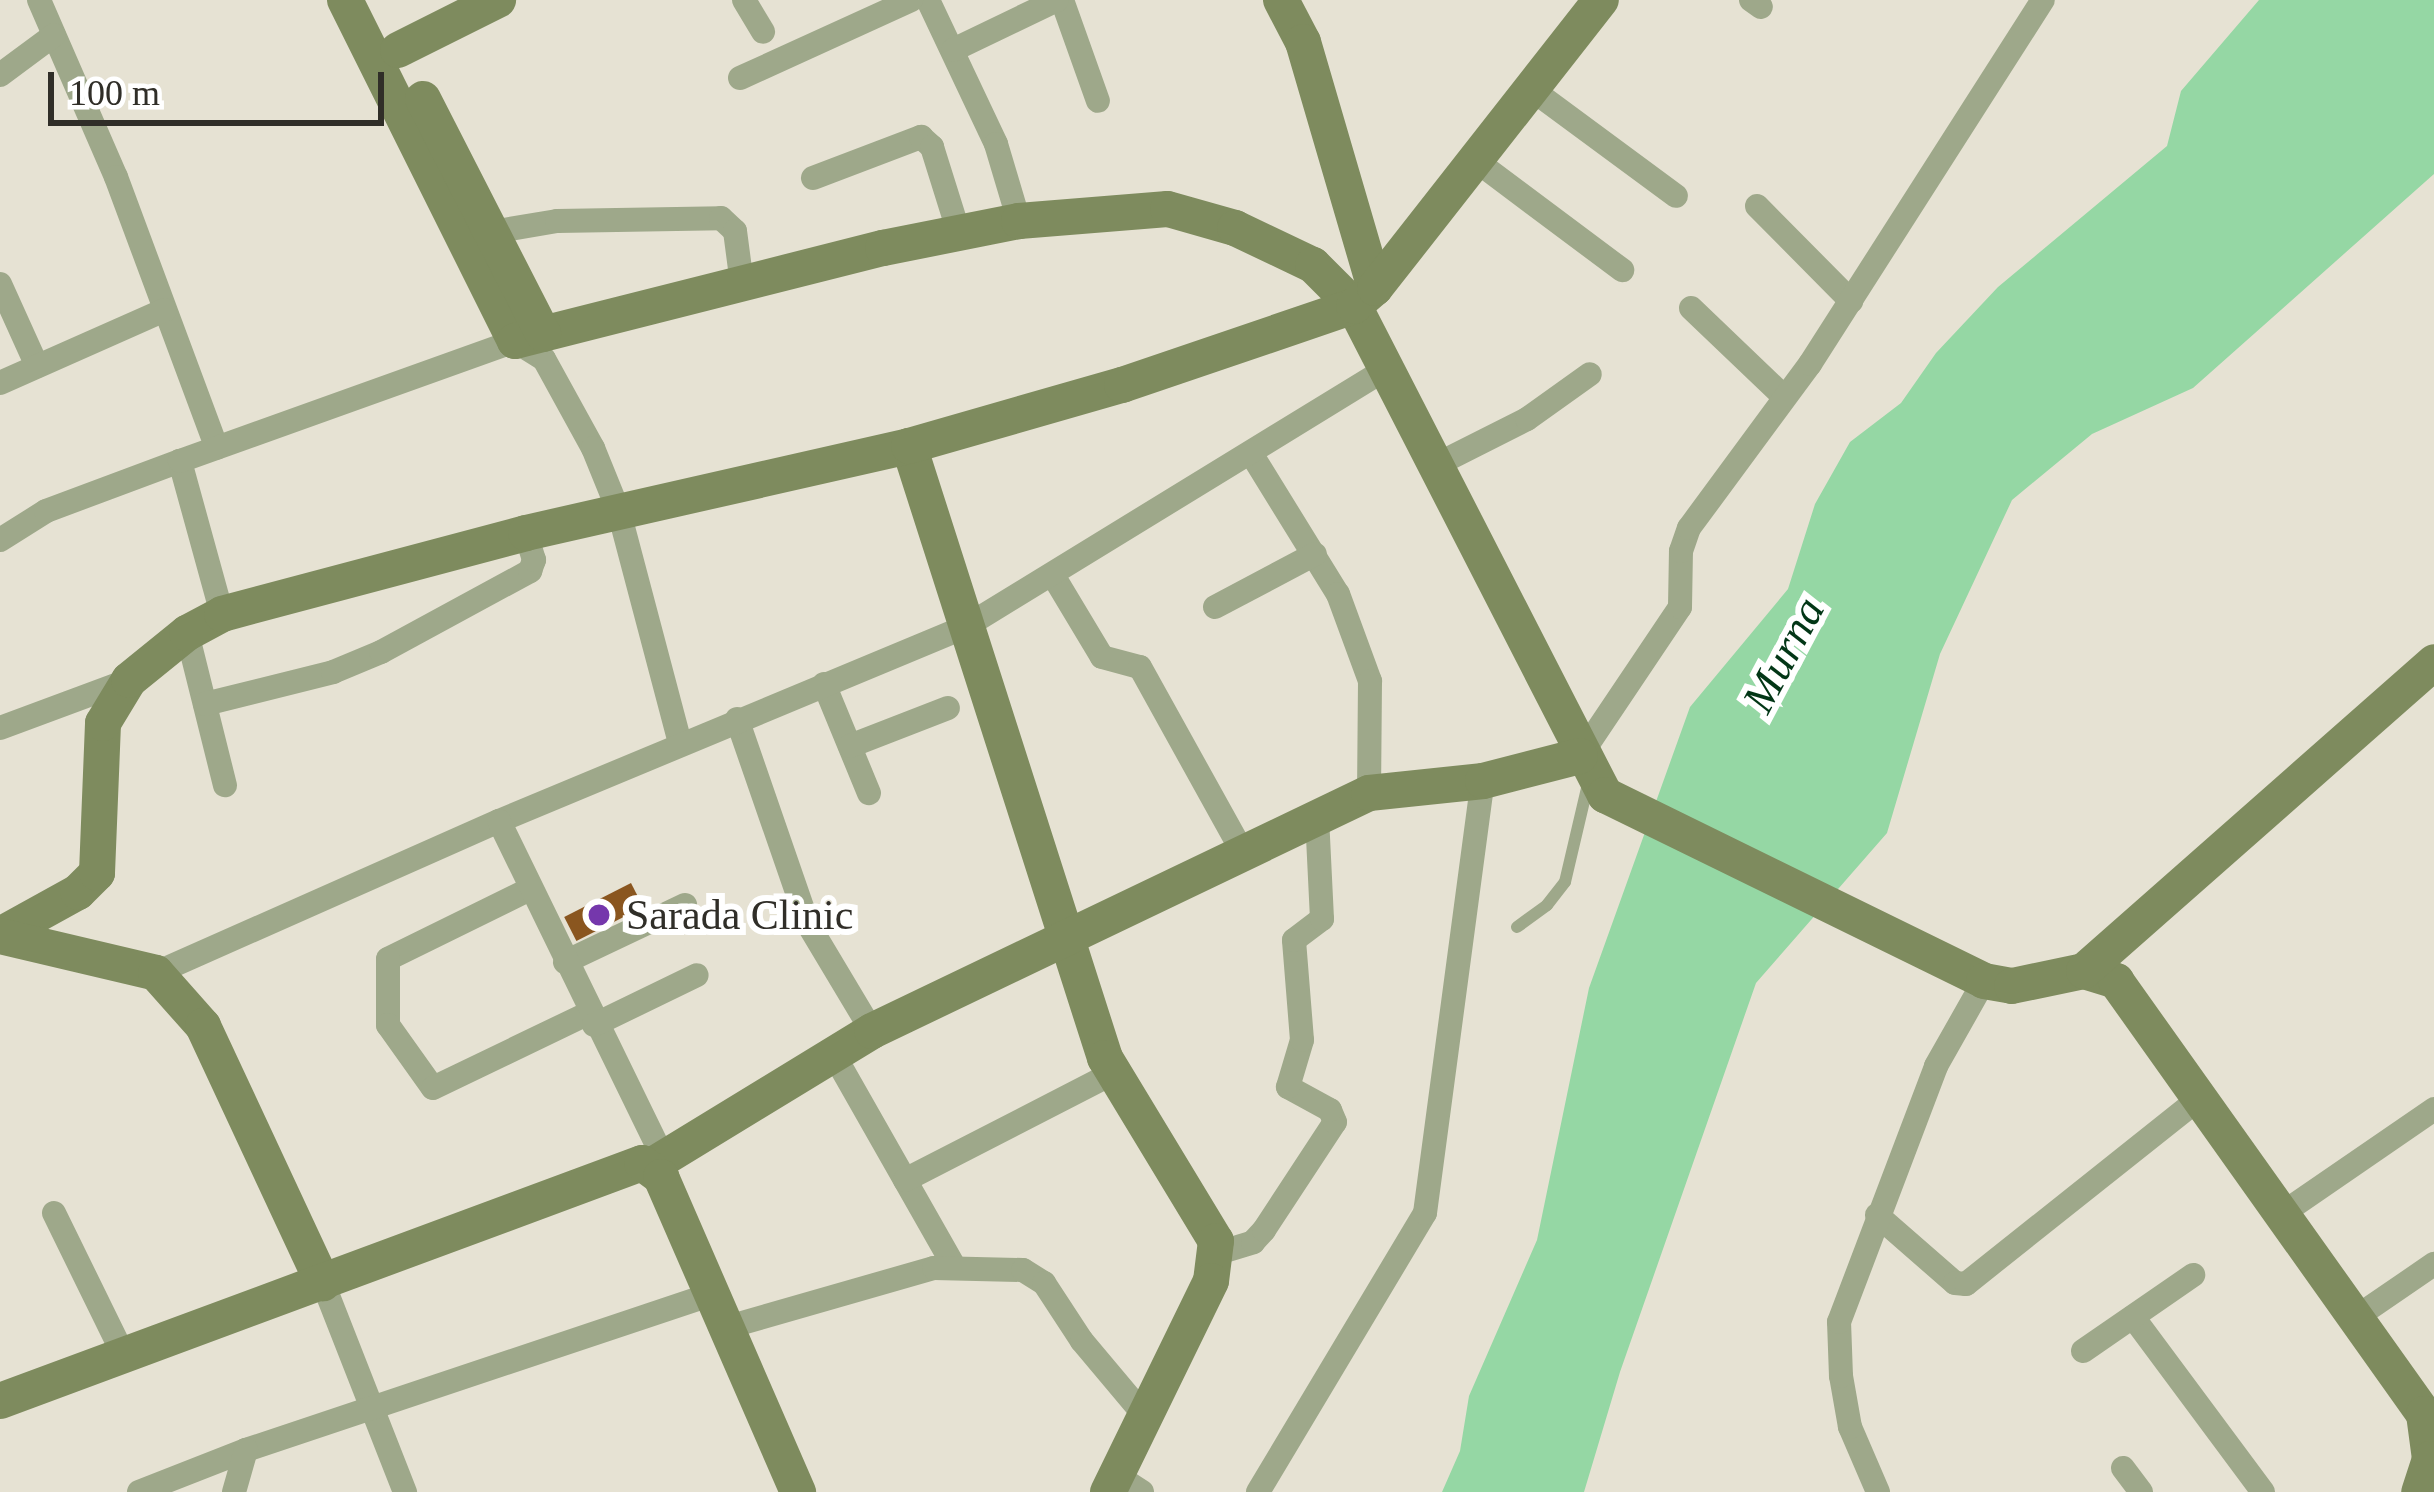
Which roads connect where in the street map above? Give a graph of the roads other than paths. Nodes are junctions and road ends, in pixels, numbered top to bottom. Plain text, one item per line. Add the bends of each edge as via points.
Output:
1 (39, 0) edge
2 (345, 0) edge
3 (373, 0) edge
4 (497, 0) edge
5 (744, 0) edge
6 (911, 0) edge
7 (928, 0) edge
8 (1059, 0) edge
9 (1281, 0) edge
10 (1601, 0) edge
11 (2043, 0) edge
12 (763, 32) dead end
13 (54, 34) junction
14 (398, 50) junction
15 (953, 50) junction
16 (0, 75) edge
17 (740, 78) dead end
18 (1531, 89) junction
19 (1098, 100) dead end
20 (1475, 160) junction
21 (813, 178) dead end
22 (1676, 196) dead end
23 (1757, 206) dead end
24 (1019, 220) junction
25 (492, 232) junction
26 (959, 233) junction
27 (1622, 270) dead end
28 (0, 284) edge
29 (742, 284) junction
30 (1364, 297) junction
31 (1851, 301) junction
32 (1691, 308) dead end
33 (165, 310) junction
34 (534, 345) junction
35 (37, 366) junction
36 (1386, 369) junction
37 (1590, 374) dead end
38 (0, 383) edge
39 (1784, 398) junction
40 (909, 446) junction
41 (217, 448) junction
42 (1252, 455) junction
43 (180, 461) junction
44 (1434, 466) junction
45 (619, 512) junction
46 (526, 533) junction
47 (0, 540) edge
48 (1315, 554) junction
49 (1054, 577) junction
50 (1215, 607) dead end
51 (222, 614) junction
52 (965, 627) junction
53 (187, 633) junction
54 (2434, 662) edge
55 (128, 680) junction
56 (824, 684) junction
57 (205, 704) junction
58 (948, 708) dead end
59 (736, 719) junction
60 (0, 728) edge
61 (680, 743) junction
62 (850, 746) junction
63 (1592, 775) junction
64 (1483, 781) junction
65 (225, 785) dead end
66 (869, 793) dead end
67 (1369, 793) junction
68 (1317, 817) junction
69 (499, 821) junction
70 (1242, 851) junction
71 (530, 889) junction
72 (685, 904) dead end
73 (1517, 927) dead end
74 (1069, 934) junction
75 (0, 935) edge
76 (565, 962) junction
77 (2084, 970) junction
78 (156, 974) junction
79 (697, 975) dead end
80 (1984, 981) junction
81 (592, 1019) junction
82 (872, 1031) junction
83 (834, 1055) junction
84 (1113, 1072) junction
85 (2201, 1096) junction
86 (2434, 1109) edge
87 (658, 1163) junction
88 (904, 1180) junction
89 (54, 1214) dead end
90 (1876, 1215) junction
91 (2280, 1216) junction
92 (1218, 1253) junction
93 (2434, 1264) edge
94 (954, 1266) junction
95 (2193, 1275) dead end
96 (323, 1283) junction
97 (721, 1310) junction
98 (2133, 1317) junction
99 (2355, 1318) junction
100 (2083, 1351) dead end
101 (124, 1355) junction
102 (0, 1401) edge
103 (370, 1407) junction
104 (1145, 1416) junction
105 (246, 1450) junction
106 (2122, 1468) dead end
107 (1122, 1486) edge
108 (146, 1490) edge
109 (234, 1492) edge
110 (405, 1492) edge
111 (798, 1492) edge
112 (1258, 1492) edge
113 (1878, 1492) edge
114 (2141, 1492) edge
115 (2263, 1492) edge
116 (2420, 1492) edge

1 - 13 street
2 - 34 street
3 - 14 street
4 - 14 street
5 - 12 street
6 - 17 street
7 - 15 street
8 - 15 street
8 - 19 street
9 - 30 street via 1303,43
10 - 18 street
11 - 31 street
13 - 16 street
13 - 33 street
14 - 25 street
15 - 24 street via 996,143
18 - 20 street
18 - 22 street
20 - 27 street
20 - 30 street
21 - 26 street via 921,137 932,147
23 - 31 street
24 - 26 street
24 - 30 street via 1168,209 1198,214
25 - 29 street via 557,220 721,218 735,231
25 - 34 street
26 - 29 street
28 - 35 street
29 - 34 street
30 - 36 street
30 - 40 street via 1122,385
31 - 39 street
32 - 39 street
33 - 35 street
33 - 41 street
34 - 41 street
34 - 45 street
35 - 38 street
36 - 42 street
36 - 44 street
37 - 44 street via 1527,419
39 - 63 street via 1689,528 1680,607
40 - 45 street
40 - 52 street
41 - 43 street
42 - 48 street
42 - 49 street
43 - 47 street via 46,511
43 - 51 street
44 - 63 street
45 - 46 street
45 - 61 street
46 - 51 street
46 - 57 street via 530,571 381,652
48 - 50 street
48 - 67 street via 1370,681
49 - 52 street
49 - 70 street via 1102,657 1140,667
51 - 53 street
52 - 56 street
52 - 74 street
53 - 55 street
53 - 57 street
54 - 77 street
55 - 60 street
55 - 75 street via 103,723 97,872 78,892
56 - 59 street
56 - 62 street
57 - 65 street
58 - 62 street
59 - 61 street
59 - 82 street via 808,924
61 - 69 street
62 - 66 street
63 - 64 street
63 - 73 lane via 1565,882
63 - 80 street
64 - 67 street
64 - 112 street via 1425,1213
67 - 68 street
68 - 70 street
68 - 92 street via 1322,919 1294,940 1302,1040 1288,1087 1335,1122 1264,1230
69 - 71 street
69 - 78 street
70 - 74 street
71 - 76 street
71 - 81 street via 388,959 388,1025 428,1085 440,1087
72 - 76 street
74 - 82 street
74 - 84 street
75 - 78 street
76 - 81 street
77 - 80 street via 2012,986
77 - 85 street via 2128,993
78 - 96 street via 202,1026
79 - 81 street
80 - 90 street via 1936,1066
81 - 87 street
82 - 83 street
83 - 87 street
83 - 88 street
84 - 88 street
84 - 92 street
85 - 90 street via 1966,1284 1954,1283
85 - 91 street
86 - 91 street
87 - 96 street via 631,1166
87 - 97 street
88 - 94 street
89 - 101 street
90 - 113 street via 1838,1346 1850,1426
91 - 99 street
92 - 104 street
93 - 99 street
94 - 97 street
94 - 104 street via 1036,1276
95 - 98 street
96 - 101 street
96 - 103 street
97 - 103 street
97 - 111 street
98 - 100 street
98 - 115 street
99 - 116 street via 2424,1414 2431,1459
101 - 102 street
103 - 105 street
103 - 110 street
104 - 107 street
105 - 108 street
105 - 109 street
106 - 114 street

